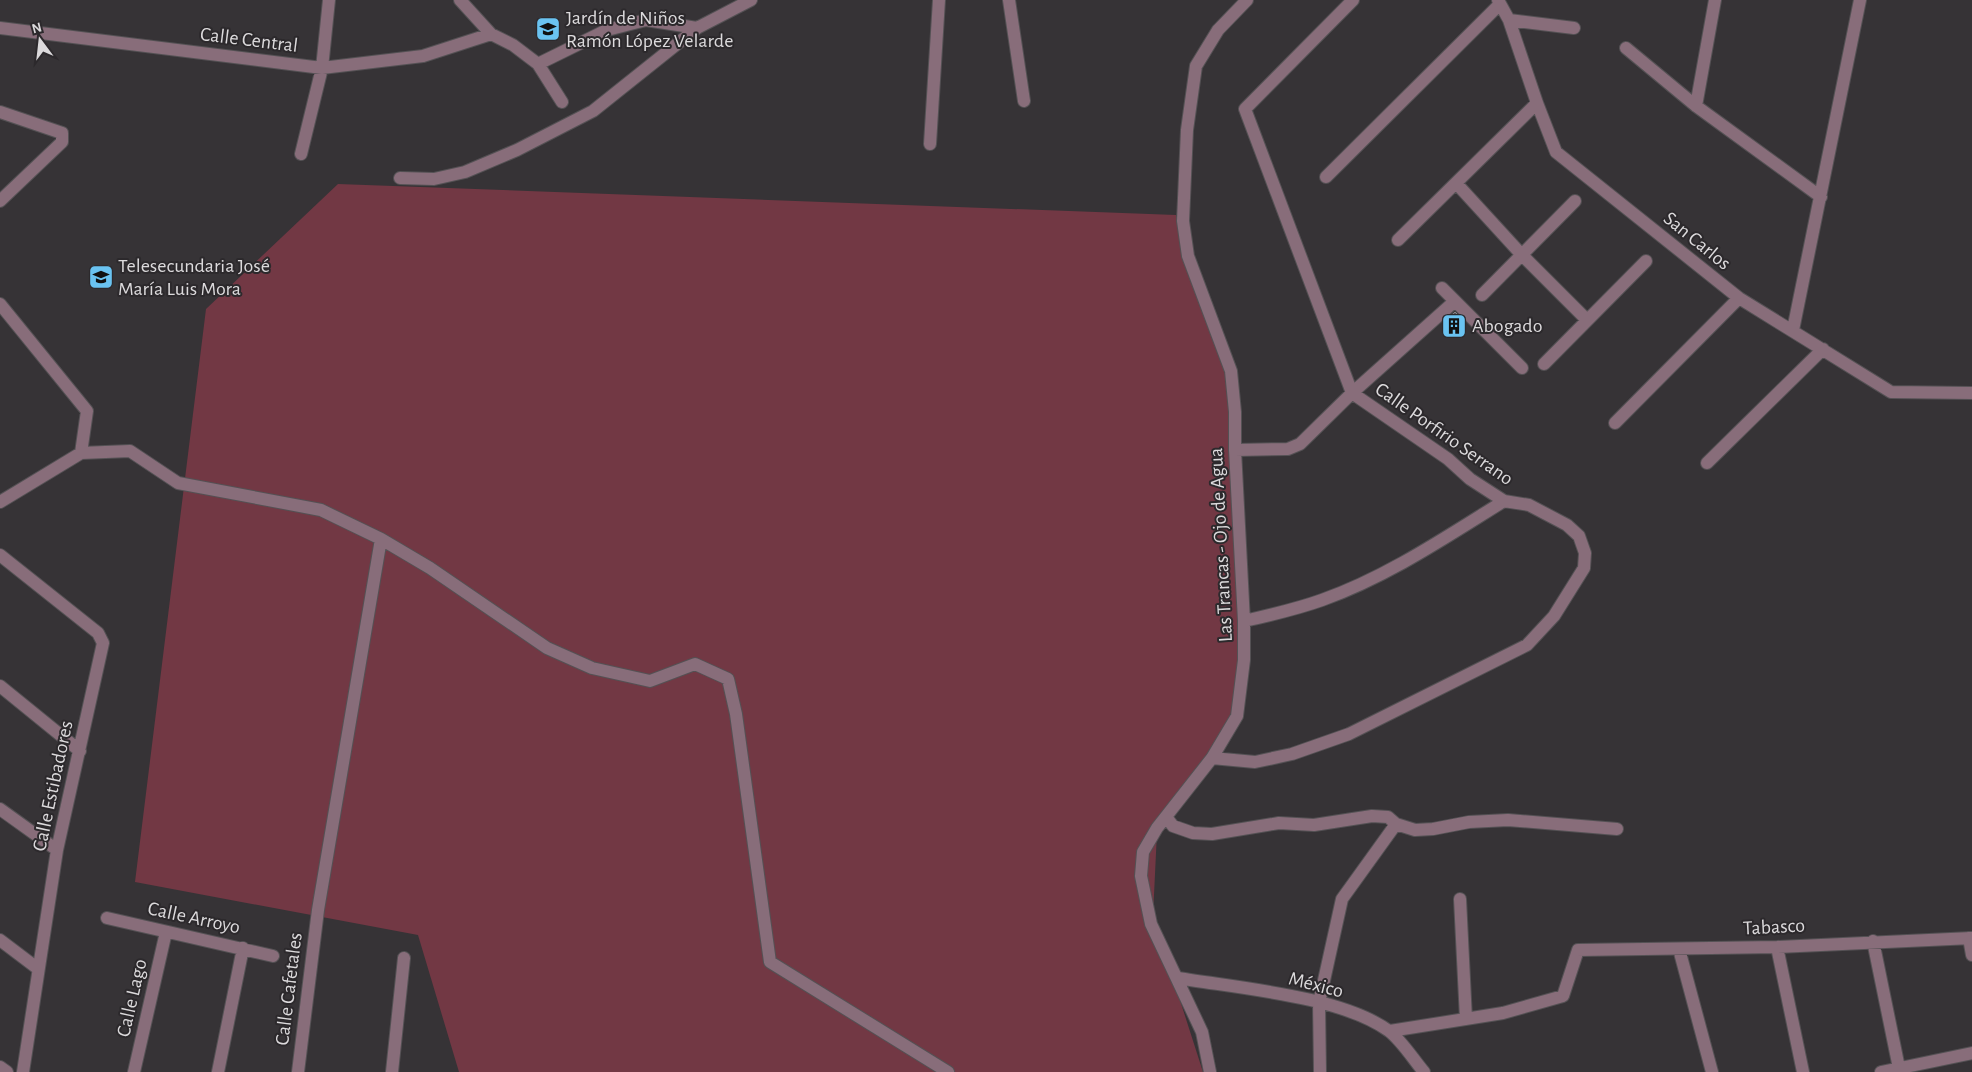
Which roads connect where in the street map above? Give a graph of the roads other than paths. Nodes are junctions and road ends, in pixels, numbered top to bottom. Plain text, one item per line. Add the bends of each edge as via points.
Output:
1 (329, 0) edge
2 (460, 0) edge
3 (751, 0) edge
4 (939, 0) edge
5 (1009, 0) edge
6 (1247, 0) edge
7 (1353, 0) edge
8 (1716, 0) edge
9 (1860, 0) edge
10 (1499, 2) edge
11 (1509, 20) junction
12 (0, 28) edge
13 (697, 28) junction
14 (1574, 28) dead end
15 (491, 34) junction
16 (1626, 48) dead end
17 (538, 64) junction
18 (322, 68) junction
19 (1024, 101) dead end
20 (562, 102) dead end
21 (1536, 103) junction
22 (1696, 106) junction
23 (0, 112) edge
24 (930, 144) dead end
25 (301, 154) dead end
26 (1326, 177) dead end
27 (400, 178) dead end
28 (1456, 183) junction
29 (1821, 196) junction
30 (0, 201) edge
31 (1575, 201) dead end
32 (1398, 240) dead end
33 (1521, 254) junction
34 (1646, 261) dead end
35 (1442, 288) dead end
36 (1482, 295) dead end
37 (1739, 298) junction
38 (1455, 301) junction
39 (0, 304) edge
40 (1587, 320) junction
41 (1793, 330) junction
42 (1823, 349) junction
43 (1544, 364) dead end
44 (1522, 368) dead end
45 (1352, 393) junction
46 (1972, 393) edge
47 (1616, 423) dead end
48 (1235, 450) junction
49 (81, 453) junction
50 (1707, 462) dead end
51 (1504, 501) junction
52 (0, 502) edge
53 (381, 539) junction
54 (0, 555) edge
55 (1244, 621) junction
56 (0, 686) edge
57 (80, 751) junction
58 (1212, 758) junction
59 (0, 809) edge
60 (1166, 817) junction
61 (1396, 824) junction
62 (1617, 829) dead end
63 (57, 850) junction
64 (1460, 899) dead end
65 (107, 918) dead end
66 (166, 932) junction
67 (1971, 938) edge
68 (0, 940) edge
69 (1873, 940) junction
70 (1777, 946) junction
71 (243, 948) junction
72 (1679, 949) junction
73 (1972, 955) edge
74 (273, 956) dead end
75 (404, 958) dead end
76 (37, 968) junction
77 (1178, 978) junction
78 (1319, 1003) junction
79 (1466, 1019) junction
80 (1390, 1032) junction
81 (1972, 1053) edge
82 (0, 1067) edge
83 (1899, 1068) junction
84 (7, 1072) edge
85 (23, 1072) edge
86 (134, 1072) edge
87 (218, 1072) edge
88 (298, 1072) edge
89 (392, 1072) edge
90 (948, 1072) edge
91 (1210, 1072) edge
92 (1320, 1072) edge
93 (1424, 1072) edge
94 (1712, 1072) edge
95 (1803, 1072) edge
96 (1881, 1072) edge

1 - 18 street
2 - 15 street
3 - 13 street
4 - 24 street
5 - 19 street
6 - 48 street, Las Trancas - Ojo de Agua via 1218,30 1196,66 1187,130 1183,221 1188,256 1231,371
7 - 45 street via 1245,109
8 - 22 street
9 - 29 street
10 - 11 street, San Carlos
10 - 26 street
11 - 14 street
11 - 21 street, San Carlos
12 - 18 street, Calle Central
13 - 17 street via 646,20 607,30
13 - 27 street via 593,111 517,150 464,172 434,179
15 - 17 street via 513,45
15 - 18 street, Calle Central via 423,56
16 - 22 street
17 - 20 street
18 - 25 street
21 - 28 street
21 - 37 street, San Carlos via 1556,152
22 - 29 street
23 - 30 street via 62,133 63,137 62,142
28 - 32 street
28 - 33 street
29 - 41 street
31 - 33 street
33 - 36 street
33 - 40 street
34 - 40 street
35 - 38 street
37 - 41 street, San Carlos
37 - 47 street
38 - 44 street
38 - 45 street
39 - 49 street via 87,411
40 - 43 street
41 - 42 street, San Carlos
42 - 46 street, San Carlos via 1891,392
42 - 50 street
45 - 48 street via 1300,444 1288,449
45 - 51 street, Calle Porfirio Serrano
48 - 55 street, Las Trancas - Ojo de Agua
49 - 52 street
49 - 53 street via 130,450 178,483 321,510
51 - 55 street via 1426,550 1370,579 1324,599
51 - 58 street, Calle Porfirio Serrano via 1529,505 1567,525 1579,536 1585,553 1584,568 1554,616 1527,645 1349,734 1292,754 1255,762
53 - 88 street, Calle Cafetales via 318,910
53 - 90 street via 430,568 547,648 592,668 650,681 695,664 728,679 736,714 770,962
54 - 57 street, Calle Estibadores via 98,633 103,643
55 - 58 street, Las Trancas - Ojo de Agua via 1244,660 1237,716
56 - 57 street
57 - 63 street, Calle Estibadores
58 - 60 street, Las Trancas - Ojo de Agua
59 - 63 street
60 - 61 street via 1173,826 1203,834 1279,823 1314,825 1372,816 1388,817
60 - 77 street, Las Trancas - Ojo de Agua via 1142,852 1141,876 1151,924
61 - 62 street via 1415,830 1508,820
61 - 78 street via 1342,898
63 - 76 street, Calle Estibadores
64 - 79 street
65 - 66 street, Calle Arroyo
66 - 71 street, Calle Arroyo
66 - 86 street, Calle Lago
67 - 69 street, Tabasco
67 - 73 street
68 - 76 street
69 - 70 street, Tabasco
69 - 83 street
70 - 72 street, Tabasco
70 - 95 street
71 - 74 street, Calle Arroyo
71 - 87 street
72 - 79 street, Tabasco via 1578,950 1563,996 1503,1013
72 - 94 street
75 - 89 street
76 - 85 street, Calle Estibadores
77 - 78 street, México
77 - 91 street, Las Trancas - Ojo de Agua via 1202,1032
78 - 80 street, México via 1359,1015
78 - 92 street
79 - 80 street
80 - 93 street, México
81 - 83 street
82 - 84 street
83 - 96 street

